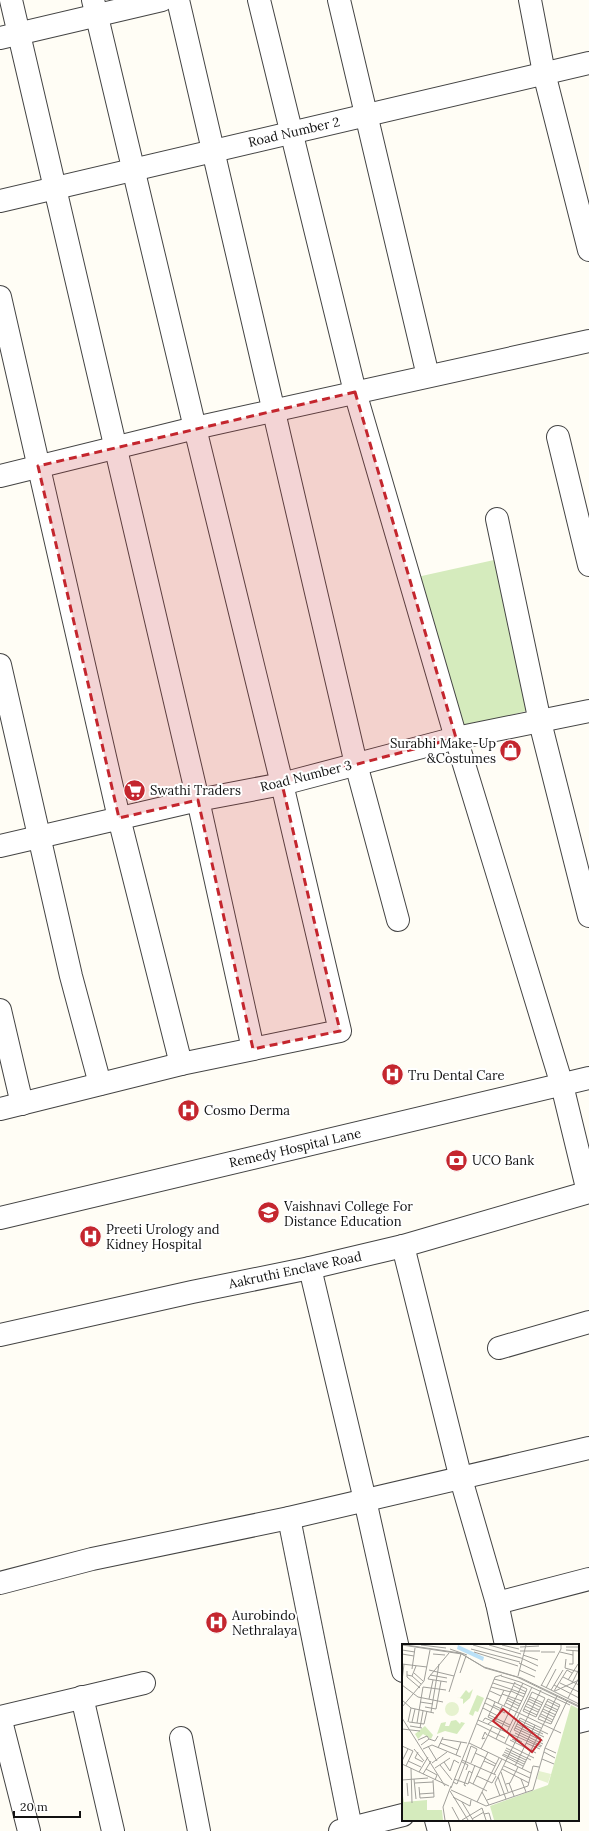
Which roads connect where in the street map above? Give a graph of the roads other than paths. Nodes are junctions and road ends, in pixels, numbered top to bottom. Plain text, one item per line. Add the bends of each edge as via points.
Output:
1 (11, 0) edge
2 (162, 0) edge
3 (178, 0) edge
4 (259, 0) edge
5 (339, 0) edge
6 (530, 0) edge
7 (94, 8) edge
8 (9, 36) edge
9 (589, 63) edge
10 (544, 73) junction
11 (365, 115) junction
12 (291, 132) junction
13 (213, 151) junction
14 (133, 170) junction
15 (55, 188) junction
16 (0, 201) edge
17 (589, 250) edge
18 (0, 297) edge
19 (589, 341) edge
20 (428, 376) junction
21 (355, 392) junction
22 (274, 412) junction
23 (195, 428) junction
24 (558, 437) dead end
25 (115, 448) junction
26 (38, 466) junction
27 (0, 476) edge
28 (497, 519) dead end
29 (589, 565) edge
30 (0, 665) edge
31 (589, 711) edge
32 (540, 722) junction
33 (456, 738) junction
34 (356, 764) junction
35 (282, 784) junction
36 (198, 800) junction
37 (119, 818) junction
38 (40, 837) junction
39 (0, 846) edge
40 (589, 916) edge
41 (398, 920) dead end
42 (0, 1010) edge
43 (253, 1049) junction
44 (181, 1064) junction
45 (589, 1078) edge
46 (100, 1084) junction
47 (562, 1085) junction
48 (22, 1104) junction
49 (0, 1109) edge
50 (588, 1192) edge
51 (0, 1218) edge
52 (403, 1246) junction
53 (310, 1268) junction
54 (589, 1322) edge
55 (0, 1335) edge
56 (499, 1348) dead end
57 (589, 1448) edge
58 (461, 1479) junction
59 (366, 1500) junction
60 (289, 1518) junction
61 (589, 1579) edge
62 (0, 1582) edge
63 (497, 1603) junction
64 (506, 1644) edge
65 (402, 1666) edge
66 (144, 1683) dead end
67 (82, 1697) junction
68 (0, 1717) edge
69 (589, 1719) edge
70 (579, 1722) edge
71 (181, 1738) dead end
72 (402, 1815) edge
73 (436, 1821) edge
74 (547, 1821) edge
75 (346, 1830) edge
76 (29, 1831) edge
77 (114, 1831) edge
78 (199, 1831) edge
79 (439, 1831) edge
80 (550, 1831) edge

1 - 8 street
2 - 7 street
3 - 13 street
4 - 12 street
5 - 11 street
6 - 10 street
7 - 8 street
7 - 14 street
8 - 15 street
9 - 10 street, Road Number 2
10 - 11 street, Road Number 2
10 - 17 street
11 - 12 street, Road Number 2
11 - 20 street
12 - 13 street, Road Number 2
12 - 21 street
13 - 14 street, Road Number 2
13 - 22 street
14 - 15 street, Road Number 2
14 - 23 street
15 - 16 street, Road Number 2
15 - 25 street
18 - 26 street
19 - 20 street
20 - 21 street
21 - 22 street
21 - 33 street
22 - 23 street
22 - 34 street
23 - 25 street
23 - 35 street
24 - 29 street
25 - 26 street
25 - 36 street
26 - 27 street
26 - 37 street
28 - 32 street
30 - 38 street
31 - 32 street, Road Number 3
32 - 33 street, Road Number 3
32 - 40 street
33 - 34 street, Road Number 3
33 - 47 street
34 - 35 street, Road Number 3
34 - 41 street
35 - 36 street, Road Number 3
35 - 43 street via 340,1031
36 - 37 street, Road Number 3
36 - 43 street
37 - 38 street, Road Number 3
37 - 44 street
38 - 39 street, Road Number 3
38 - 46 street via 71,976
42 - 48 street
43 - 44 street
44 - 46 street
45 - 47 street, Remedy Hospital Lane
46 - 48 street
47 - 50 street
47 - 51 street, Remedy Hospital Lane
48 - 49 street
50 - 52 street, Aakruthi Enclave Road
52 - 53 street, Aakruthi Enclave Road
52 - 58 street
53 - 55 street, Aakruthi Enclave Road
53 - 59 street
54 - 56 street
57 - 58 street
58 - 59 street
58 - 63 street
59 - 60 street
59 - 65 street
60 - 62 street via 92,1559
60 - 75 street
61 - 63 street
63 - 64 street
66 - 67 street
67 - 68 street
67 - 77 street
68 - 76 street
69 - 70 street
71 - 78 street
72 - 75 street
73 - 79 street
74 - 80 street

